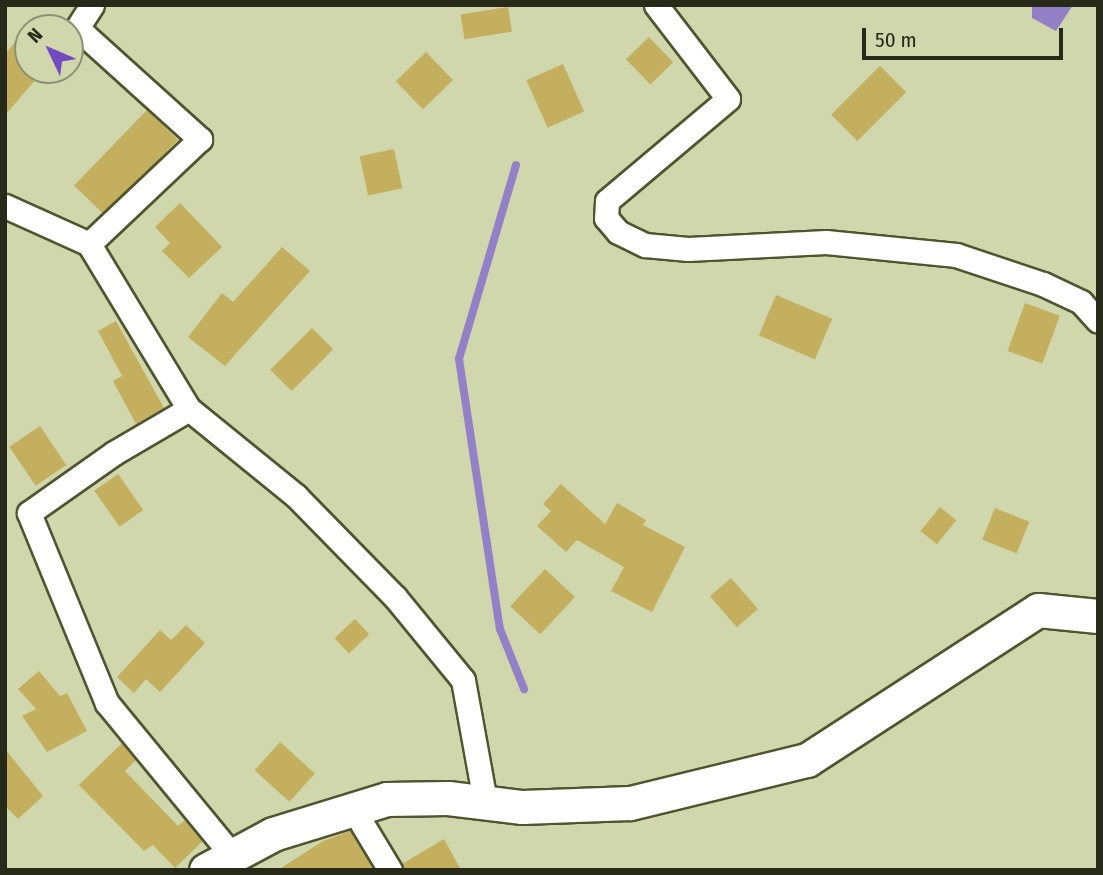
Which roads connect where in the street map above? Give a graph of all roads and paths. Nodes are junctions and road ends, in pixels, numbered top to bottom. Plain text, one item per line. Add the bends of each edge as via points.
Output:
1 (92, 5) edge
2 (656, 5) edge
3 (5, 205) edge
4 (89, 244) junction
5 (1098, 321) edge
6 (189, 409) junction
7 (1098, 615) edge
8 (486, 806) junction
9 (352, 807) junction
10 (219, 862) edge
11 (390, 870) edge

1 - 4 street via 77,28 200,139
2 - 5 street via 728,99 607,201 606,218 618,232 645,245 688,249 826,242 956,256 1043,284 1082,302
3 - 4 street
4 - 6 street
6 - 8 street via 296,496 395,597 463,680
6 - 10 street via 29,513 107,703
7 - 8 main road via 1038,610 807,760 630,803
8 - 9 main road via 416,797
9 - 10 main road via 273,834
9 - 11 street

